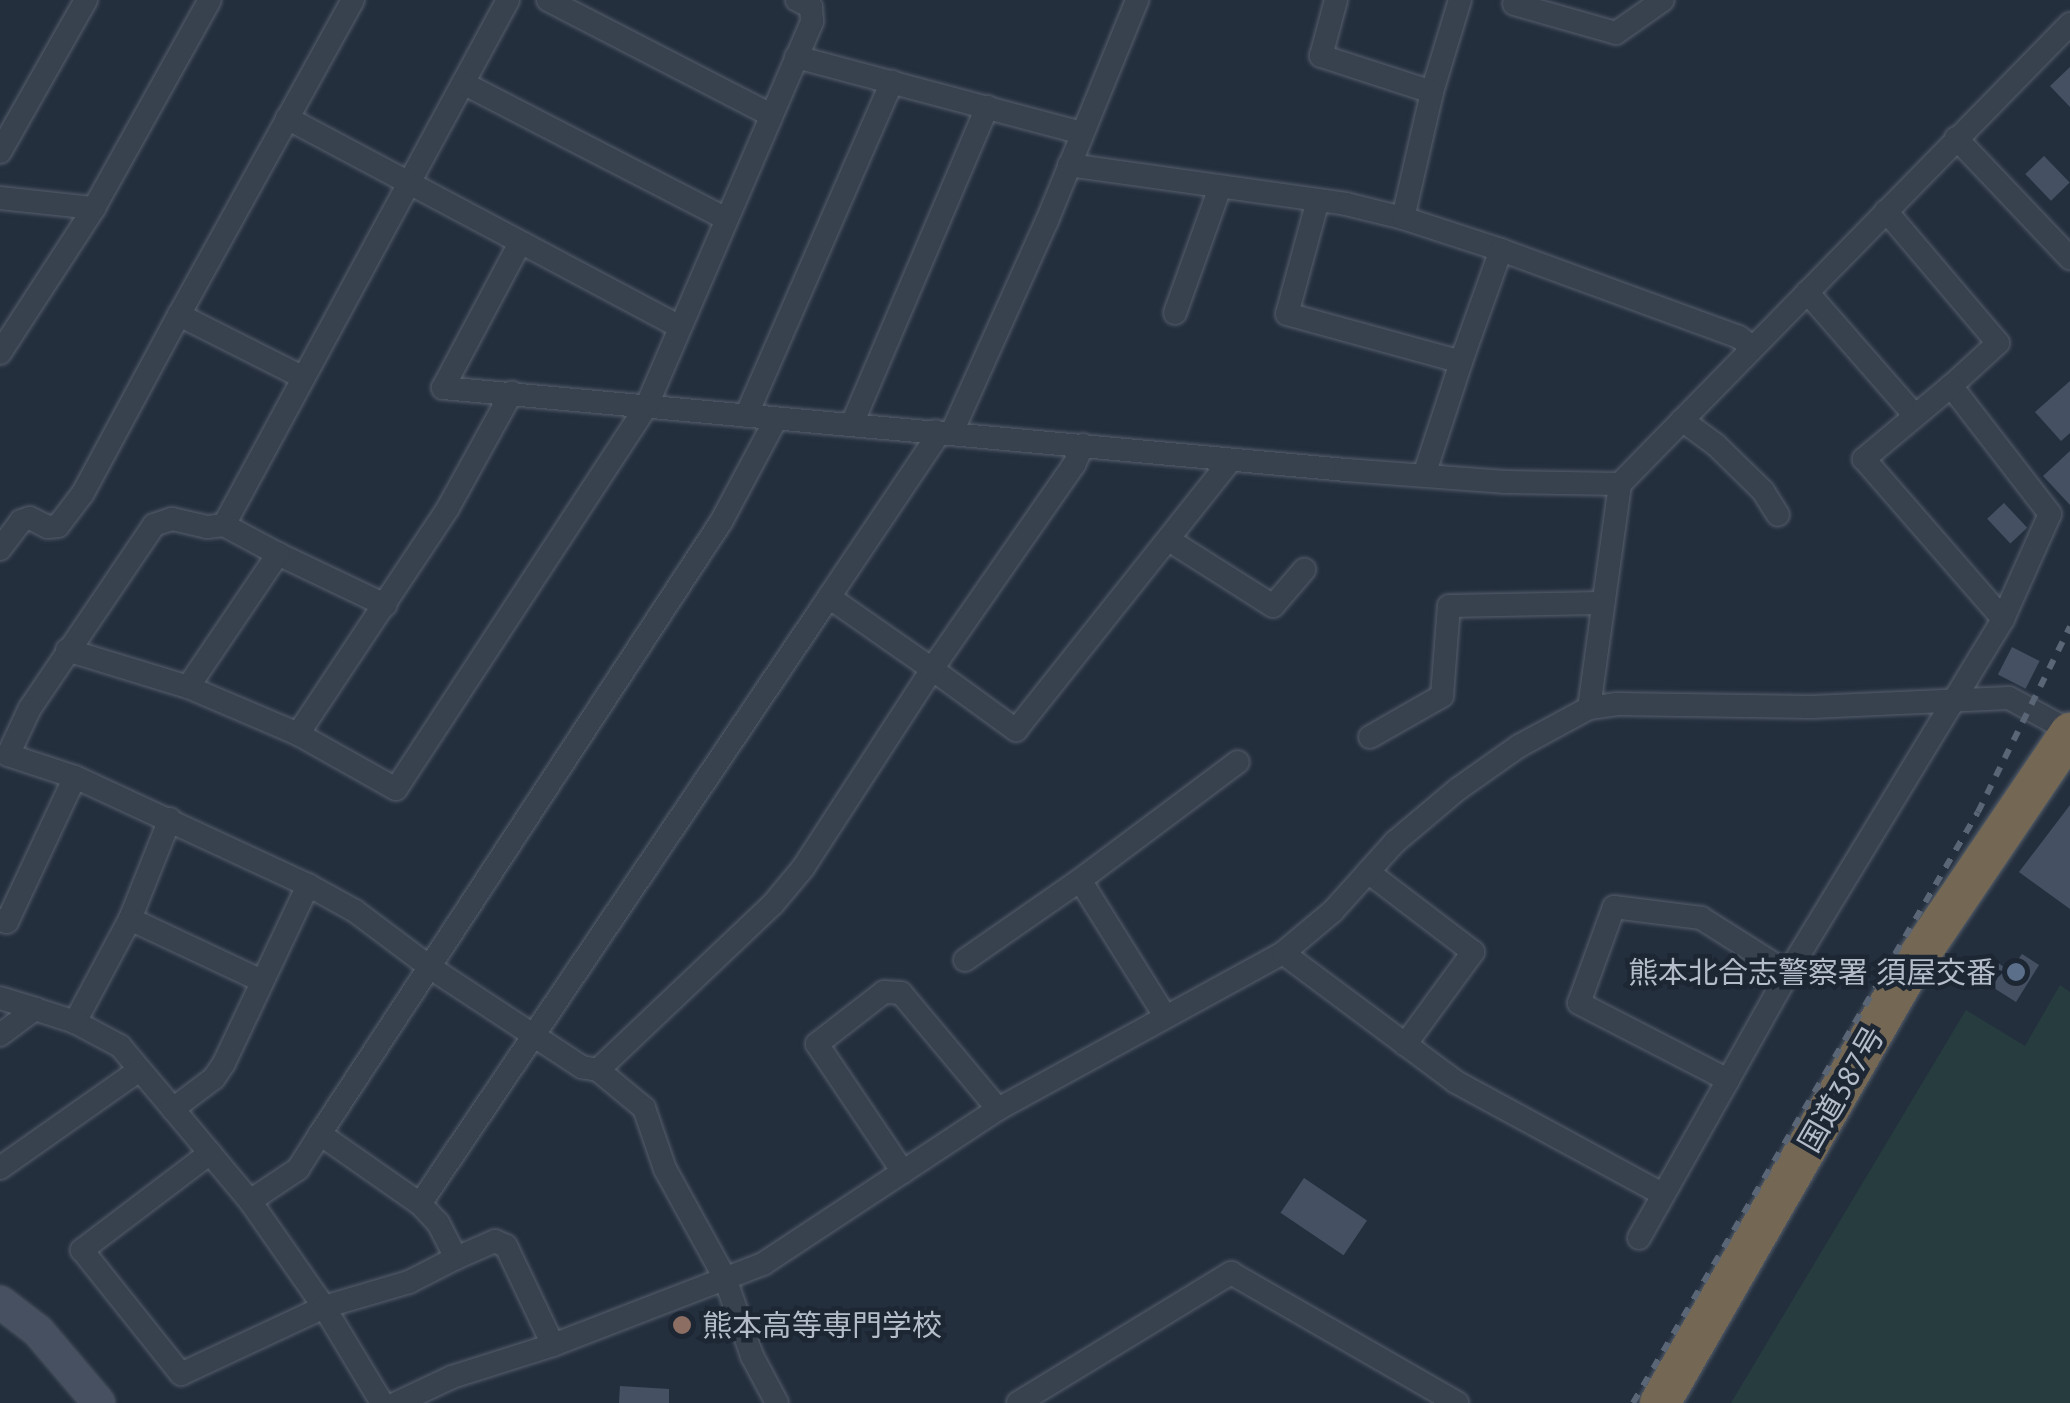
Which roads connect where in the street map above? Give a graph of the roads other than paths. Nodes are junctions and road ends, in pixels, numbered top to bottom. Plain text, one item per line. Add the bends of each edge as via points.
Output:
1 (86, 0) edge
2 (204, 0) edge
3 (352, 0) edge
4 (508, 0) edge
5 (548, 0) edge
6 (796, 0) edge
7 (1136, 0) edge
8 (1336, 0) edge
9 (1460, 0) edge
10 (1663, 0) edge
11 (1509, 1) edge
12 (2070, 24) edge
13 (796, 57) junction
14 (892, 82) junction
15 (463, 83) junction
16 (1432, 92) junction
17 (986, 107) junction
18 (770, 115) junction
19 (287, 118) junction
20 (1082, 133) junction
21 (1956, 138) junction
22 (0, 152) edge
23 (1069, 166) junction
24 (408, 184) junction
25 (1220, 188) junction
26 (0, 198) edge
27 (1318, 200) junction
28 (94, 208) junction
29 (1886, 211) junction
30 (1403, 218) junction
31 (726, 219) junction
32 (520, 244) junction
33 (1501, 250) junction
34 (2070, 258) edge
35 (1807, 292) junction
36 (1175, 313) dead end
37 (179, 315) junction
38 (679, 326) junction
39 (1752, 348) junction
40 (0, 352) edge
41 (1461, 362) junction
42 (302, 377) junction
43 (1951, 386) junction
44 (512, 392) junction
45 (646, 405) junction
46 (746, 416) junction
47 (1915, 416) junction
48 (776, 419) junction
49 (1682, 420) junction
50 (852, 424) junction
51 (944, 432) junction
52 (1083, 445) junction
53 (1230, 460) junction
54 (1424, 475) junction
55 (1620, 484) junction
56 (2060, 508) edge
57 (1778, 515) dead end
58 (224, 524) junction
59 (1169, 540) junction
60 (0, 549) edge
61 (278, 554) junction
62 (1304, 570) dead end
63 (829, 596) junction
64 (1601, 603) junction
65 (385, 605) junction
66 (2003, 618) junction
67 (68, 650) junction
68 (932, 669) junction
69 (188, 687) junction
70 (1952, 701) junction
71 (1588, 708) junction
72 (2070, 732) edge
73 (298, 734) junction
74 (1370, 737) dead end
75 (3, 761) edge
76 (1238, 762) dead end
77 (75, 777) junction
78 (170, 819) junction
79 (1368, 872) junction
80 (1080, 880) junction
81 (308, 885) junction
82 (130, 919) junction
83 (0, 920) edge
84 (1283, 953) junction
85 (965, 960) dead end
86 (431, 968) junction
87 (1788, 973) junction
88 (262, 981) junction
89 (0, 998) edge
90 (35, 1009) junction
91 (1165, 1016) junction
92 (75, 1022) junction
93 (0, 1035) edge
94 (536, 1036) junction
95 (1405, 1045) junction
96 (598, 1070) junction
97 (138, 1071) junction
98 (1728, 1080) junction
99 (173, 1109) junction
100 (998, 1110) junction
101 (320, 1134) junction
102 (210, 1153) junction
103 (0, 1168) edge
104 (903, 1172) junction
105 (1662, 1194) junction
106 (250, 1200) junction
107 (420, 1204) junction
108 (1639, 1238) dead end
109 (456, 1258) junction
110 (724, 1278) junction
111 (1, 1305) edge
112 (324, 1306) junction
113 (553, 1344) junction
114 (99, 1403) edge
115 (382, 1403) edge
116 (397, 1403) edge
117 (776, 1403) edge
118 (1018, 1403) edge
119 (1457, 1403) edge
120 (1660, 1403) edge

1 - 22 street
2 - 28 street
3 - 19 street
4 - 15 street
5 - 18 street
6 - 13 street via 810,7 812,20
7 - 20 street
8 - 16 street via 1321,56
9 - 16 street
10 - 11 street via 1616,33
12 - 21 street
13 - 14 street
13 - 18 street
14 - 17 street
14 - 46 street
15 - 24 street
15 - 31 street
16 - 30 street
17 - 20 street
17 - 50 street
18 - 31 street
19 - 24 street
19 - 37 street
20 - 23 street
21 - 29 street
21 - 34 street
23 - 25 street
23 - 51 street
24 - 32 street
24 - 42 street
25 - 27 street
25 - 36 street
26 - 28 street
27 - 30 street
27 - 41 street via 1287,314
28 - 40 street
29 - 35 street
29 - 43 street via 1998,343
30 - 33 street
31 - 38 street
32 - 38 street
32 - 44 street via 443,388
33 - 39 street via 1726,332
33 - 41 street
35 - 39 street
35 - 47 street
37 - 42 street
37 - 60 street via 83,494 58,526 21,521
38 - 45 street
39 - 49 street
41 - 54 street
42 - 58 street
43 - 47 street
43 - 56 street
44 - 45 street
44 - 65 street
45 - 46 street
45 - 73 street via 396,788
46 - 48 street
47 - 66 street via 1864,459
48 - 50 street
48 - 86 street via 721,522
49 - 55 street
49 - 57 street via 1716,445
50 - 51 street
51 - 52 street
51 - 63 street
52 - 53 street
52 - 68 street
53 - 54 street
53 - 59 street
54 - 55 street
55 - 64 street
56 - 66 street
58 - 61 street
58 - 67 street via 172,519 154,525
59 - 62 street via 1273,606
59 - 68 street via 1016,730
61 - 65 street
61 - 69 street
63 - 68 street
63 - 94 street
64 - 71 street
64 - 74 street via 1449,606 1442,696
65 - 73 street
66 - 70 street
67 - 69 street
67 - 75 street
68 - 96 street via 803,868
69 - 73 street
70 - 71 street
70 - 72 street via 2009,698
70 - 87 street
71 - 79 street via 1458,789
72 - 120 highway, 国道387号 via 1904,978
75 - 77 street
76 - 80 street
77 - 78 street
77 - 83 street via 7,922
78 - 81 street
78 - 82 street
79 - 84 street
79 - 95 street via 1473,952
80 - 85 street
80 - 91 street
81 - 86 street
81 - 88 street
82 - 88 street
82 - 92 street
84 - 91 street
84 - 95 street
86 - 94 street
86 - 101 street
87 - 98 street
87 - 98 street via 1702,918 1614,907 1579,1003
88 - 99 street via 214,1078
89 - 90 street
90 - 92 street
90 - 93 street
91 - 100 street
92 - 97 street via 120,1046
94 - 96 street via 582,1067
94 - 107 street
95 - 105 street via 1456,1082
96 - 110 street via 644,1108 665,1170
97 - 99 street
97 - 103 street
98 - 105 street
99 - 102 street
100 - 104 street
100 - 104 street via 901,992 884,992 817,1044
101 - 106 street via 298,1169
101 - 107 street
102 - 106 street
102 - 112 street via 82,1250 181,1374
104 - 110 street via 763,1264
105 - 108 street
106 - 112 street
107 - 109 street
109 - 112 street via 409,1282
109 - 113 street via 494,1242 506,1246
110 - 113 street
110 - 117 street
111 - 114 street via 38,1331
112 - 115 street
113 - 116 street via 506,1356
118 - 119 street via 1230,1274

